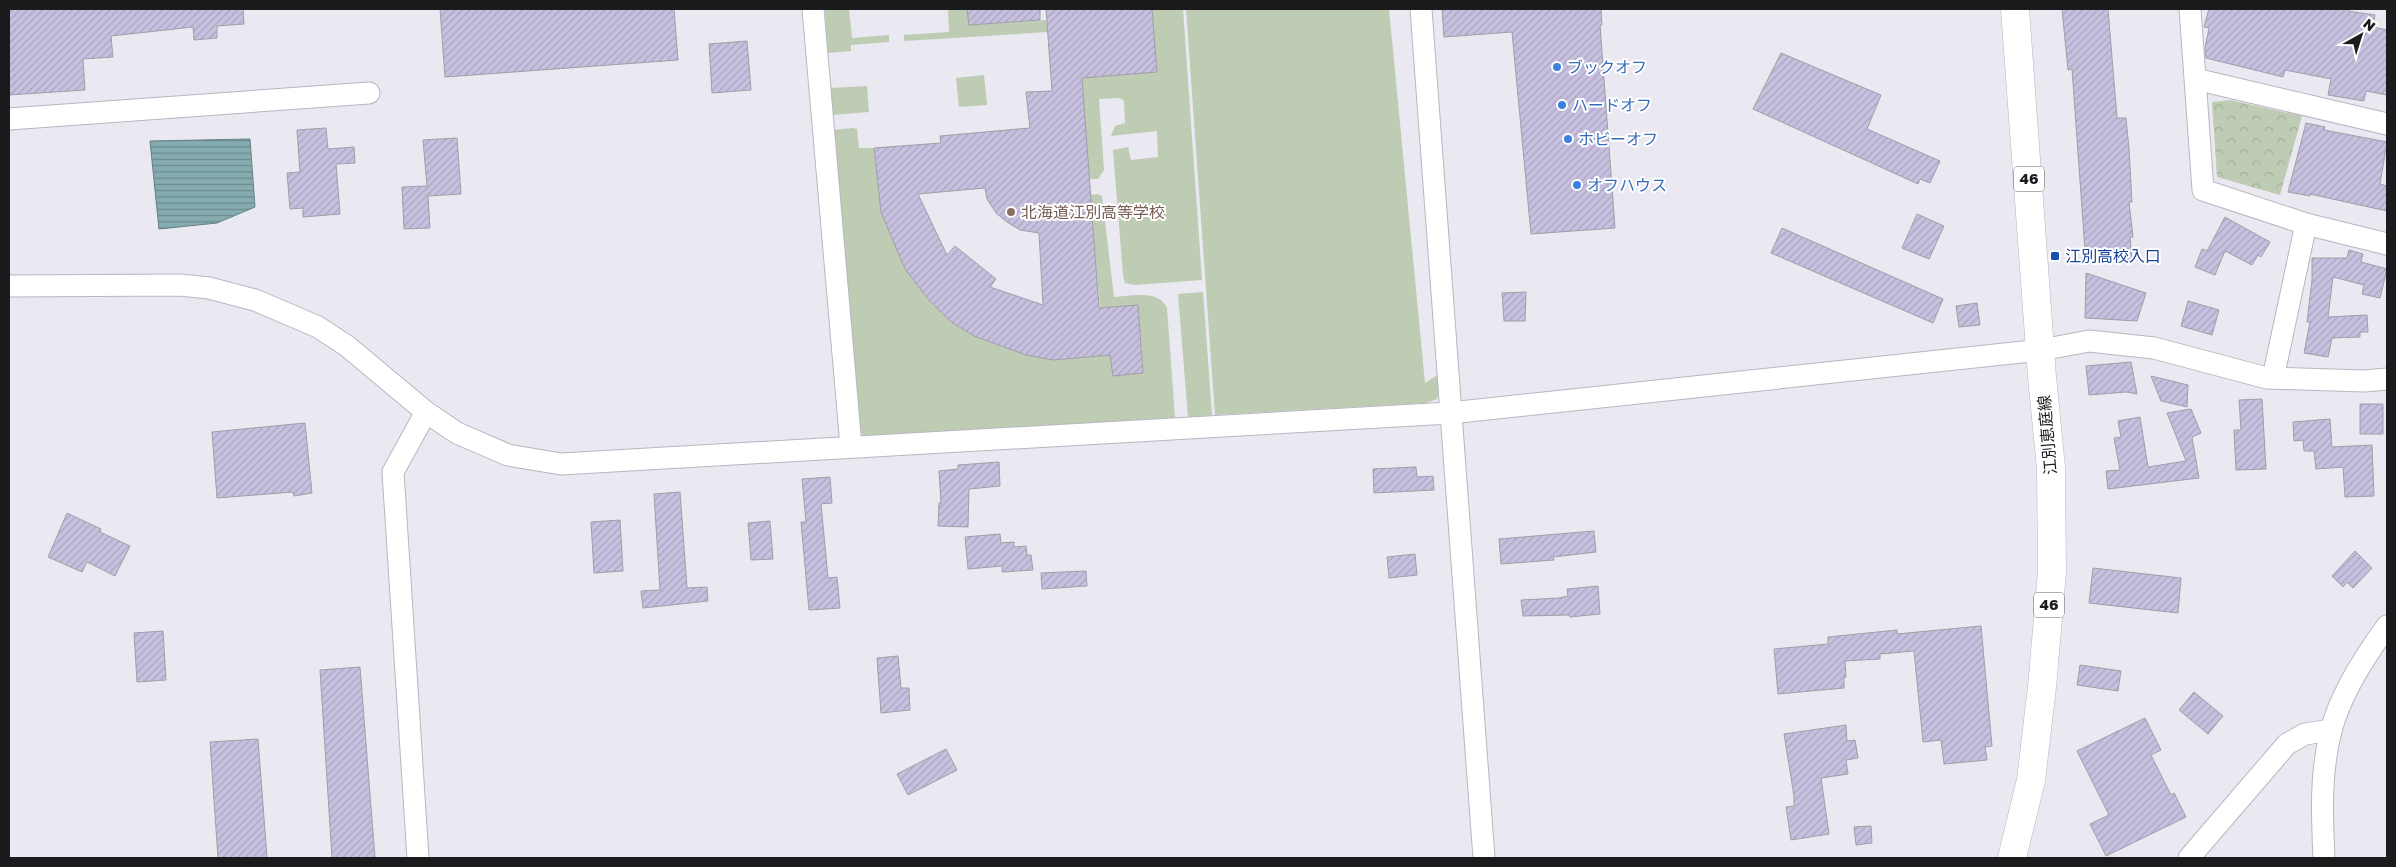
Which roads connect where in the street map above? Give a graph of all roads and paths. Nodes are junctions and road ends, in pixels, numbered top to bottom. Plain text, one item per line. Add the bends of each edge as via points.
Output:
1 (814, 9) edge
2 (1421, 9) edge
3 (2015, 9) edge
4 (2190, 9) edge
5 (2195, 79) junction
6 (369, 93) dead end
7 (9, 119) edge
8 (2387, 124) edge
9 (2306, 224) junction
10 (2387, 244) edge
11 (9, 286) edge
12 (2041, 350) junction
13 (2273, 378) junction
14 (2387, 379) edge
15 (426, 412) junction
16 (1450, 413) junction
17 (851, 446) junction
18 (2387, 626) edge
19 (2331, 730) junction
20 (418, 858) edge
21 (1484, 858) edge
22 (2012, 858) edge
23 (2189, 858) edge
24 (2324, 858) edge

1 - 17 street
2 - 16 street
3 - 12 main road, 江別恵庭線 / 46
4 - 5 street
5 - 8 street
5 - 9 street via 2203,190
6 - 7 street
9 - 10 street
9 - 13 street
11 - 15 street via 180,285 209,288 255,300 318,327 347,346
12 - 13 street via 2089,341 2154,348
12 - 16 street
12 - 22 main road, 江別恵庭線 / 46 via 2051,468 2052,572 2031,780
13 - 14 street
15 - 17 street via 458,433 508,455 561,464
15 - 20 street via 393,472
16 - 17 street
16 - 21 street
18 - 19 street via 2357,674
19 - 23 street via 2305,734 2287,744
19 - 24 street via 2323,788

